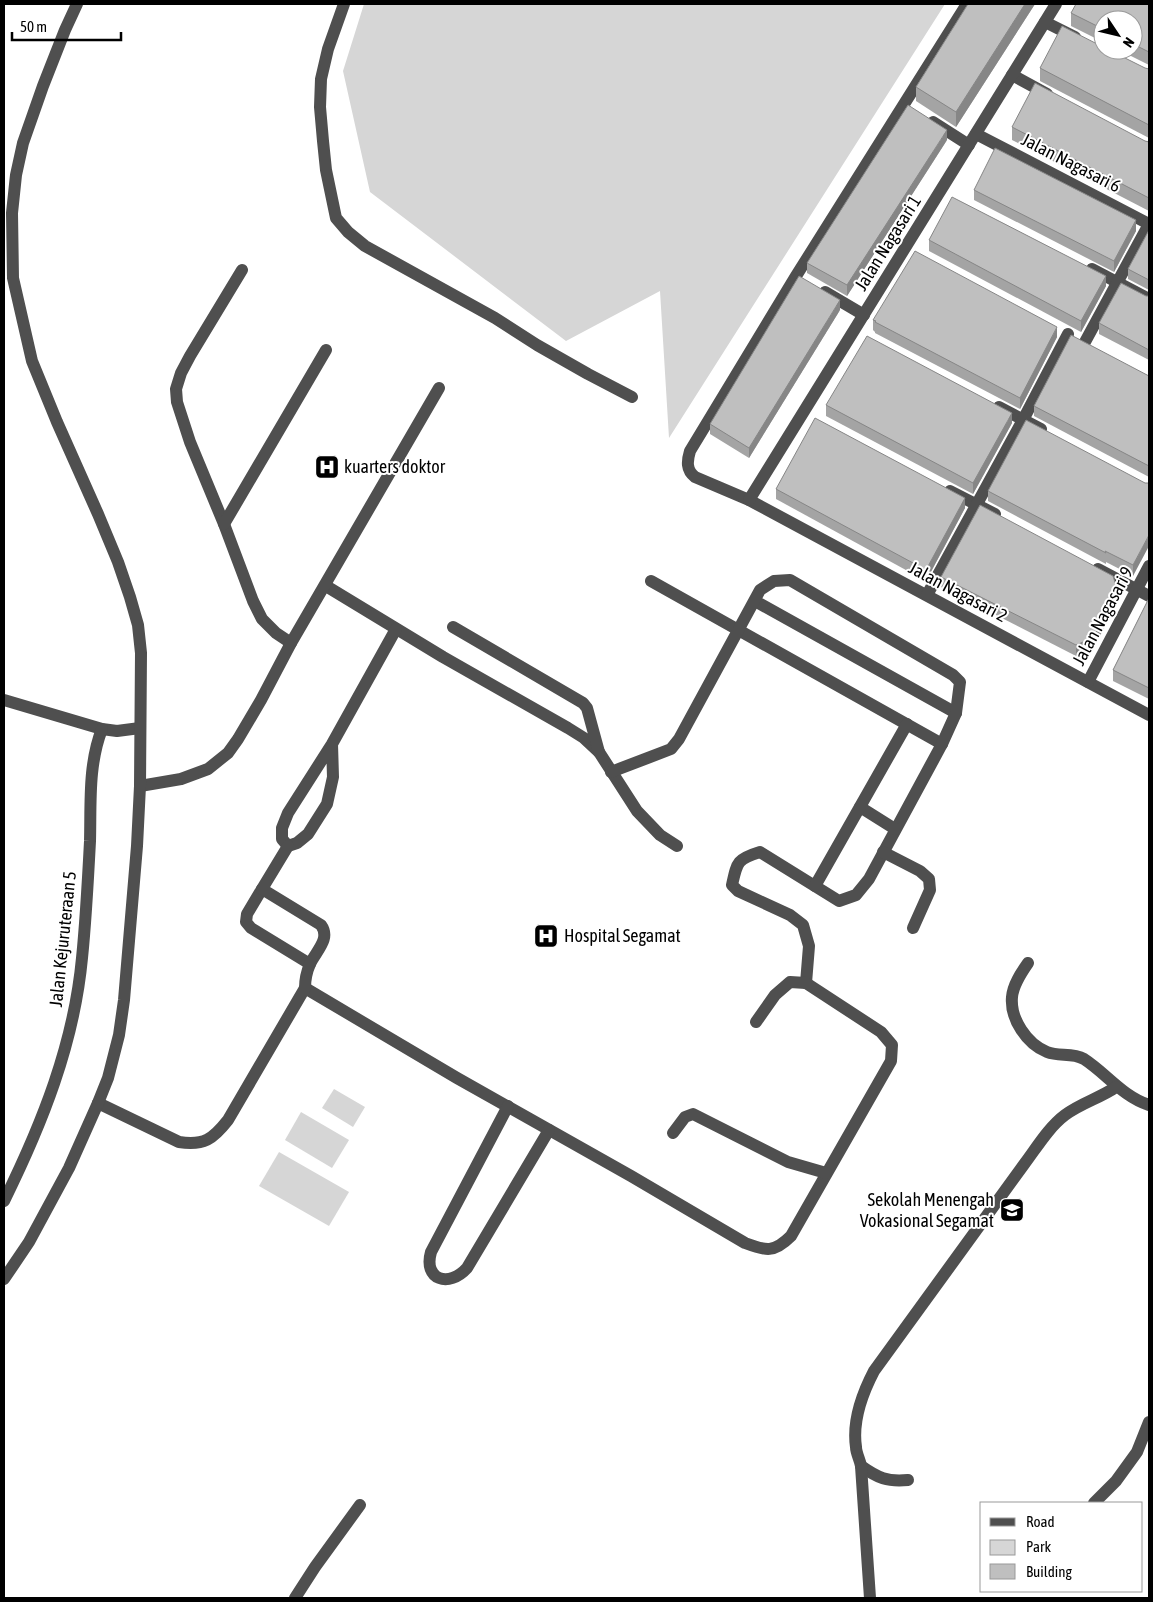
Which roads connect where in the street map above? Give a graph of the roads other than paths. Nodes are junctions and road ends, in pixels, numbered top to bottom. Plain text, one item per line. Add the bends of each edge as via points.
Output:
1 (77, 4) edge
2 (344, 4) edge
3 (967, 4) edge
4 (1056, 4) edge
5 (1045, 22) junction
6 (1088, 43) edge
7 (1012, 75) junction
8 (1055, 98) edge
9 (913, 109) junction
10 (976, 134) junction
11 (969, 145) junction
12 (1149, 224) edge
13 (1082, 264) edge
14 (242, 270) dead end
15 (805, 281) junction
16 (1117, 281) junction
17 (1149, 299) edge
18 (864, 315) junction
19 (326, 350) dead end
20 (439, 388) dead end
21 (632, 397) dead end
22 (990, 402) edge
23 (1023, 420) junction
24 (1049, 433) edge
25 (942, 487) edge
26 (750, 500) junction
27 (977, 505) junction
28 (1002, 518) edge
29 (224, 524) junction
30 (1086, 563) edge
31 (1149, 566) edge
32 (651, 581) dead end
33 (326, 586) junction
34 (1137, 589) junction
35 (927, 596) junction
36 (1149, 596) edge
37 (755, 601) junction
38 (453, 627) dead end
39 (396, 629) junction
40 (739, 630) junction
41 (291, 643) junction
42 (1088, 682) junction
43 (4, 700) edge
44 (956, 713) junction
45 (1149, 715) edge
46 (907, 724) junction
47 (140, 728) junction
48 (102, 729) junction
49 (332, 744) junction
50 (942, 744) junction
51 (599, 752) junction
52 (611, 772) junction
53 (140, 786) junction
54 (860, 806) junction
55 (895, 829) junction
56 (288, 846) junction
57 (677, 846) dead end
58 (883, 852) junction
59 (815, 886) junction
60 (262, 889) junction
61 (913, 928) dead end
62 (1028, 962) dead end
63 (310, 964) junction
64 (806, 983) junction
65 (305, 988) junction
66 (756, 1022) dead end
67 (1116, 1087) junction
68 (98, 1103) junction
69 (1149, 1105) edge
70 (508, 1106) junction
71 (549, 1130) junction
72 (673, 1133) dead end
73 (826, 1173) junction
74 (4, 1201) edge
75 (4, 1279) edge
76 (1149, 1422) edge
77 (862, 1466) junction
78 (908, 1480) dead end
79 (1095, 1502) edge
80 (360, 1505) dead end
81 (295, 1598) edge
82 (870, 1598) edge

1 - 47 street via 43,86 16,175 12,213 13,278 32,361 98,514 138,624
2 - 21 street via 328,49 320,106 326,170 336,218 365,246
3 - 9 street
4 - 5 street, Jalan Nagasari 1
5 - 6 street
5 - 7 street, Jalan Nagasari 1
7 - 8 street
7 - 10 street, Jalan Nagasari 1
9 - 11 street
9 - 15 street
10 - 11 street, Jalan Nagasari 1
10 - 12 street, Jalan Nagasari 6
11 - 18 street, Jalan Nagasari 1 via 944,195
12 - 16 street
13 - 16 street
14 - 29 street via 190,356 176,389 180,413
15 - 18 street
15 - 26 street, Jalan Nagasari 2 via 688,458 690,472 695,477
16 - 17 street
16 - 23 street via 1089,345 1064,331
18 - 26 street, Jalan Nagasari 1 via 858,334
19 - 29 street
20 - 33 street
22 - 23 street
23 - 24 street
23 - 27 street
25 - 27 street
26 - 35 street, Jalan Nagasari 2
27 - 28 street
27 - 35 street
29 - 41 street via 262,619
30 - 34 street
31 - 34 street, Jalan Nagasari 9
32 - 40 street
33 - 39 street
33 - 41 street
34 - 36 street
34 - 42 street, Jalan Nagasari 9
35 - 42 street, Jalan Nagasari 2
37 - 40 street
37 - 44 street
37 - 44 street via 760,590 774,581 790,580 953,675 960,682
38 - 51 street via 583,703 588,708
39 - 49 street
39 - 51 street via 568,728
40 - 46 street
40 - 52 street via 671,749
41 - 53 street via 228,753 208,769 181,779
42 - 45 street, Jalan Nagasari 2
43 - 48 street
44 - 50 street
46 - 50 street
46 - 54 street
47 - 48 street
47 - 53 street
48 - 74 street, Jalan Kejuruteraan 5 via 94,754 87,894 76,1004 53,1086
49 - 56 street via 288,813 282,839
49 - 56 street via 333,777 327,804 308,834
50 - 55 street
51 - 52 street
52 - 57 street via 637,811 660,836
53 - 68 street via 124,1000 108,1078
54 - 55 street
54 - 59 street
55 - 58 street
56 - 60 street
58 - 59 street via 869,879 856,895 839,901
58 - 61 street via 929,879 930,890
59 - 64 street via 760,852 744,857 736,867 732,885 803,925 809,946
60 - 63 street via 325,930 325,938
60 - 63 street via 247,914 246,922
62 - 67 street via 1012,996 1014,1016 1020,1028 1034,1045 1045,1052 1082,1058
63 - 65 street
64 - 66 street via 790,982 775,994
64 - 73 street via 881,1032 892,1045 891,1061
65 - 68 street via 228,1120 216,1135 205,1142 179,1142
65 - 70 street
67 - 69 street
67 - 77 street via 1064,1116 1048,1134 874,1371 862,1394 856,1422 856,1448
68 - 75 street via 69,1168 29,1242
70 - 71 street
70 - 71 street via 431,1252 429,1264 434,1274 453,1279 468,1268
71 - 73 street via 745,1243 770,1250 791,1236
72 - 73 street via 686,1117 693,1114 788,1162
76 - 79 street via 1136,1452 1116,1481
77 - 78 street via 885,1479
77 - 82 street
80 - 81 street

